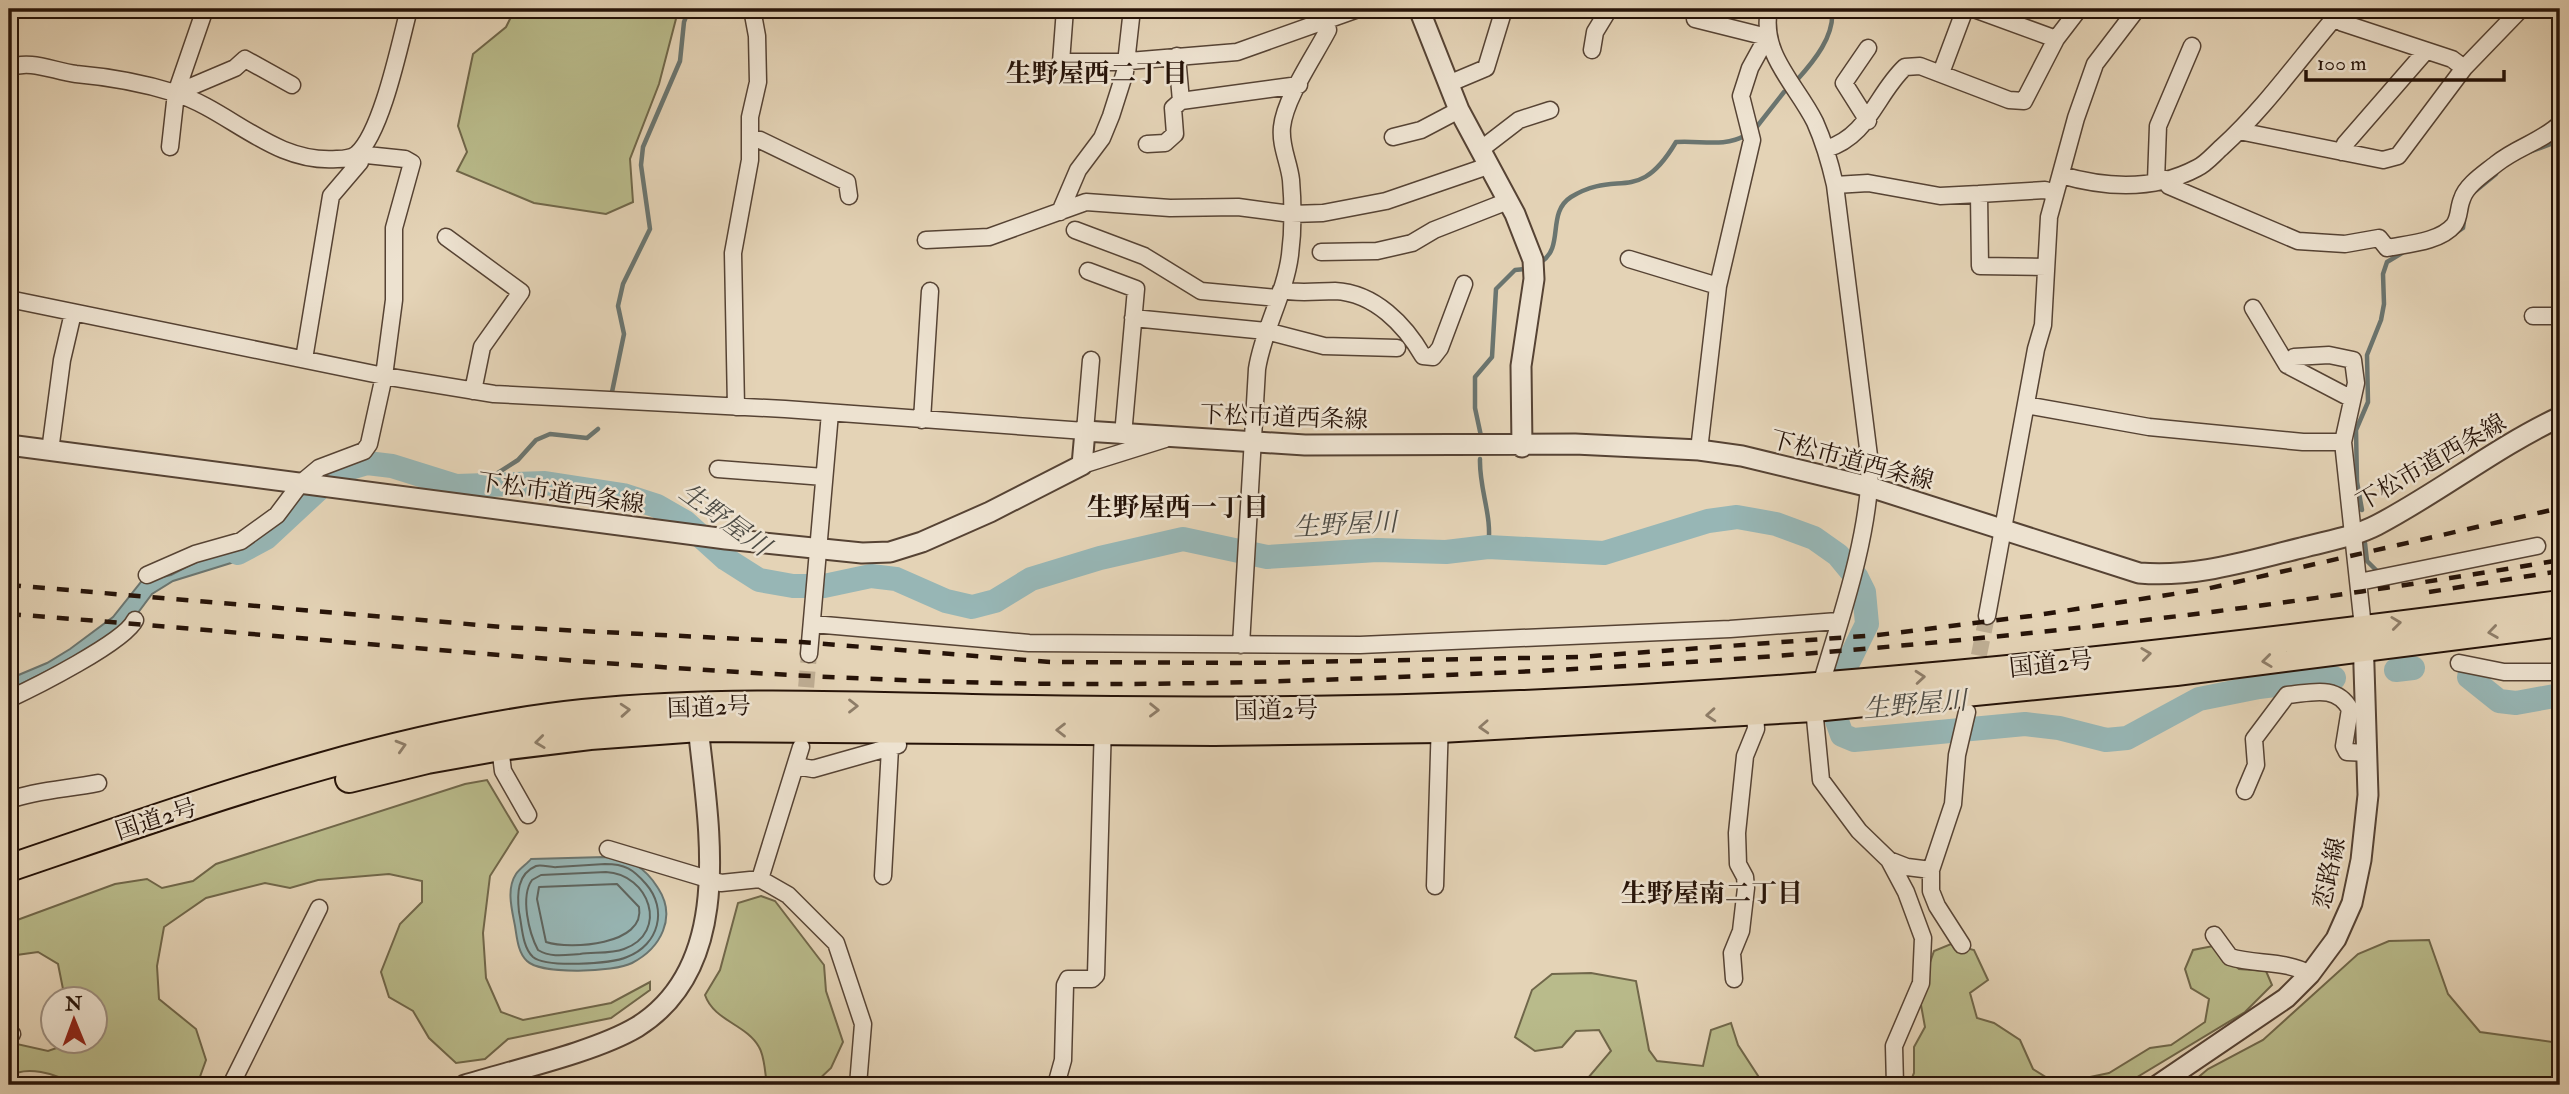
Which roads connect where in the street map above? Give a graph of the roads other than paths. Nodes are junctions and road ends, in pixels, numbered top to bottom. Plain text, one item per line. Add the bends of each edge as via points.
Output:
1 (205, 9) edge
2 (409, 9) edge
3 (752, 9) edge
4 (1065, 9) edge
5 (1132, 9) edge
6 (1358, 9) edge
7 (1419, 9) edge
8 (1503, 9) edge
9 (1609, 9) edge
10 (1696, 9) edge
11 (1769, 9) edge
12 (1965, 9) edge
13 (1974, 9) edge
14 (2079, 9) edge
15 (2137, 9) edge
16 (2521, 9) edge
17 (2338, 13) edge
18 (1326, 21) junction
19 (1767, 37) junction
20 (2056, 39) junction
21 (2192, 46) dead end
22 (1868, 48) dead end
23 (1592, 50) dead end
24 (2425, 52) junction
25 (1177, 56) junction
26 (1127, 60) junction
27 (10, 67) edge
28 (2464, 68) junction
29 (1941, 73) junction
30 (1448, 84) junction
31 (292, 85) dead end
32 (1299, 85) junction
33 (176, 93) junction
34 (1181, 101) junction
35 (1459, 110) junction
36 (1550, 110) dead end
37 (1868, 121) junction
38 (2560, 124) edge
39 (2239, 131) junction
40 (1393, 138) dead end
41 (751, 139) junction
42 (1147, 144) dead end
43 (170, 147) dead end
44 (1826, 149) junction
45 (2342, 152) junction
46 (359, 154) junction
47 (1484, 158) junction
48 (2061, 175) junction
49 (2160, 180) junction
50 (1836, 185) junction
51 (2055, 193) junction
52 (1979, 194) junction
53 (849, 196) dead end
54 (1508, 201) junction
55 (1060, 212) junction
56 (1291, 214) junction
57 (1075, 229) dead end
58 (446, 237) dead end
59 (926, 240) dead end
60 (1321, 252) dead end
61 (1629, 258) dead end
62 (2046, 267) junction
63 (1088, 271) dead end
64 (1464, 284) dead end
65 (1718, 286) junction
66 (930, 291) dead end
67 (1279, 294) junction
68 (9, 299) edge
69 (2253, 307) dead end
70 (73, 313) junction
71 (2533, 316) dead end
72 (2560, 316) edge
73 (1133, 318) junction
74 (1266, 331) junction
75 (1397, 348) dead end
76 (304, 359) junction
77 (1091, 360) dead end
78 (2287, 365) junction
79 (384, 376) junction
80 (473, 391) junction
81 (2353, 399) junction
82 (2026, 405) junction
83 (736, 407) junction
84 (830, 413) junction
85 (2560, 417) edge
86 (922, 420) junction
87 (1085, 431) junction
88 (1123, 435) junction
89 (1171, 437) junction
90 (1252, 442) junction
91 (2343, 442) junction
92 (9, 445) edge
93 (1521, 447) junction
94 (1699, 450) junction
95 (50, 451) junction
96 (1082, 465) junction
97 (718, 469) dead end
98 (824, 477) junction
99 (305, 484) junction
100 (1870, 487) junction
101 (2004, 529) junction
102 (2352, 534) junction
103 (2537, 546) dead end
104 (819, 550) junction
105 (147, 575) dead end
106 (2359, 582) junction
107 (2560, 604) edge
108 (1987, 616) tunnel mouth
109 (135, 620) dead end
110 (1838, 621) junction
111 (2560, 623) edge
112 (813, 624) junction
113 (2364, 638) junction
114 (1241, 645) junction
115 (809, 654) tunnel mouth
116 (2459, 663) dead end
117 (2559, 675) edge
118 (1832, 696) junction
119 (9, 699) edge
120 (1755, 712) junction
121 (697, 717) junction
122 (1439, 718) junction
123 (1103, 720) junction
124 (1964, 725) dead end
125 (896, 738) junction
126 (500, 747) junction
127 (801, 747) dead end
128 (2368, 753) junction
129 (796, 766) junction
130 (98, 783) dead end
131 (2245, 791) dead end
132 (9, 800) edge
133 (528, 815) dead end
134 (608, 849) dead end
135 (1889, 860) junction
136 (9, 868) edge
137 (1931, 870) junction
138 (883, 876) dead end
139 (760, 879) junction
140 (709, 880) junction
141 (1435, 886) dead end
142 (9, 888) edge
143 (319, 908) dead end
144 (2214, 935) dead end
145 (1962, 945) dead end
146 (2310, 974) junction
147 (1734, 979) dead end
148 (231, 1085) edge
149 (465, 1085) edge
150 (858, 1085) edge
151 (1056, 1085) edge
152 (1895, 1085) edge
153 (2158, 1085) edge

1 - 33 street
2 - 46 street via 379,115
3 - 41 street via 759,55
4 - 26 street via 1061,62
5 - 26 street
6 - 18 street
7 - 30 street
8 - 30 street via 1486,68
9 - 23 street via 1595,32
10 - 19 street via 1695,19
11 - 19 street
12 - 29 street
13 - 20 street
14 - 20 street
15 - 48 street via 2095,64
16 - 28 street
17 - 24 street via 2343,23
17 - 39 street
18 - 25 street via 1248,50
18 - 32 street via 1328,30
19 - 44 street
19 - 65 street via 1741,96 1752,140
20 - 29 street via 2024,101 2009,100
21 - 49 street via 2158,126
22 - 37 street via 1844,83
24 - 28 street via 2452,59
24 - 45 street
25 - 26 street
25 - 34 street
26 - 55 street via 1102,138 1078,170
27 - 33 street via 27,62 52,71 114,78
28 - 45 street via 2398,156 2383,160
29 - 37 street via 1905,67
30 - 35 street
31 - 33 street via 245,59 235,68
32 - 34 street
32 - 56 street via 1282,127 1291,177
33 - 43 street
33 - 46 street via 297,154 325,160
34 - 42 street via 1173,108 1175,134 1165,143
35 - 40 street via 1421,130
35 - 47 street
36 - 47 street via 1519,120
37 - 44 street via 1839,146
38 - 49 street via 2543,139 2520,147 2469,188 2449,229 2430,239 2387,248 2379,238 2345,244 2298,241
39 - 45 street
39 - 49 street via 2200,167
41 - 53 street via 847,182
41 - 83 street via 733,253
44 - 50 street
46 - 76 street via 360,162 331,196
46 - 79 street via 412,163 394,228 394,300
47 - 54 street
47 - 56 street via 1386,201
48 - 49 street via 2113,187
48 - 51 street
50 - 52 street via 1868,183 1940,196
50 - 100 street
51 - 52 street
51 - 62 street
52 - 62 street via 1980,266
54 - 60 street via 1412,243 1364,252
54 - 93 street via 1533,260 1521,366
55 - 56 street via 1099,201
55 - 59 street via 989,237
56 - 67 street via 1290,253
57 - 67 street via 1144,256 1201,291
58 - 80 street via 521,292 482,347
61 - 65 street
62 - 82 street via 2043,325
63 - 73 street via 1136,289
64 - 67 street via 1433,358 1423,356 1392,315 1353,294
65 - 94 street
66 - 86 street
67 - 74 street
68 - 70 street
69 - 78 street
70 - 76 street
70 - 95 street
71 - 72 street
73 - 74 street
73 - 88 street
74 - 75 street via 1324,345
74 - 90 street via 1257,369
76 - 79 street
77 - 87 street
78 - 81 street
78 - 81 street via 2294,356 2353,360
79 - 80 street
79 - 99 street via 369,444 319,468
80 - 83 street
81 - 91 street
82 - 91 street via 2149,427
82 - 101 street
83 - 84 street
84 - 86 street
84 - 98 street
85 - 102 street, 下松市道西条線 via 2375,526
86 - 87 street
87 - 88 street, 下松市道西条線
87 - 96 street
88 - 89 street, 下松市道西条線
89 - 90 street, 下松市道西条線
89 - 96 street
90 - 93 street, 下松市道西条線
90 - 114 street
91 - 102 street
92 - 95 street, 下松市道西条線
93 - 94 street, 下松市道西条線 via 1639,445
94 - 100 street, 下松市道西条線
95 - 99 street, 下松市道西条線
96 - 104 street, 下松市道西条線 via 922,542 890,552
97 - 98 street
98 - 104 street
99 - 104 street, 下松市道西条線
99 - 105 street via 277,515 241,541
100 - 101 street, 下松市道西条線
100 - 110 street
101 - 102 street, 下松市道西条線 via 2139,573 2164,575 2194,573
101 - 108 street
102 - 106 street
103 - 106 street
104 - 112 street
106 - 113 street
113 -> 107 highway, 国道2号
109 - 119 street via 121,635 66,671
110 - 114 street via 1567,637
110 - 118 street
111 -> 113 highway, 国道2号
112 - 114 street via 1029,643
112 - 115 street
113 - 118 highway, 国道2号
113 - 128 street, 恋路線
116 - 117 street via 2504,672
118 - 120 highway, 国道2号
118 - 122 highway, 国道2号
118 - 135 street via 1821,780 1859,831
120 -> 122 highway, 国道2号
120 - 147 street via 1737,833 1738,864 1746,888 1741,931 1732,953
121 -> 123 highway, 国道2号
121 - 125 highway, 国道2号
121 -> 126 highway, 国道2号
136 -> 121 highway, 国道2号 via 159,817 421,741 498,724 585,713
121 - 140 street
122 - 123 highway, 国道2号 via 1214,733
122 - 141 street
123 -> 125 highway, 国道2号
123 - 151 street via 1096,975 1093,979 1069,979 1065,985 1063,1060
124 - 137 street via 1953,804
125 - 129 street via 813,769
125 - 138 street
126 - 133 street via 503,771
126 - 142 highway, 国道2号 via 302,790
127 - 129 street
128 - 131 street via 2347,752 2344,746 2350,709 2339,694 2287,695 2254,739 2256,765
128 - 146 street, 恋路線 via 2361,860 2352,903 2336,939
129 - 139 street
130 - 132 street
134 - 140 street
135 - 137 street
135 - 152 street via 1918,919 1924,956 1921,983 1895,1046
137 - 145 street via 1937,906
139 - 140 street
139 - 150 street via 788,895 836,943 863,1024
140 - 149 street via 701,945 666,1002 637,1026 602,1042
143 - 148 street
144 - 146 street via 2230,957
146 - 153 street, 恋路線 via 2286,998

